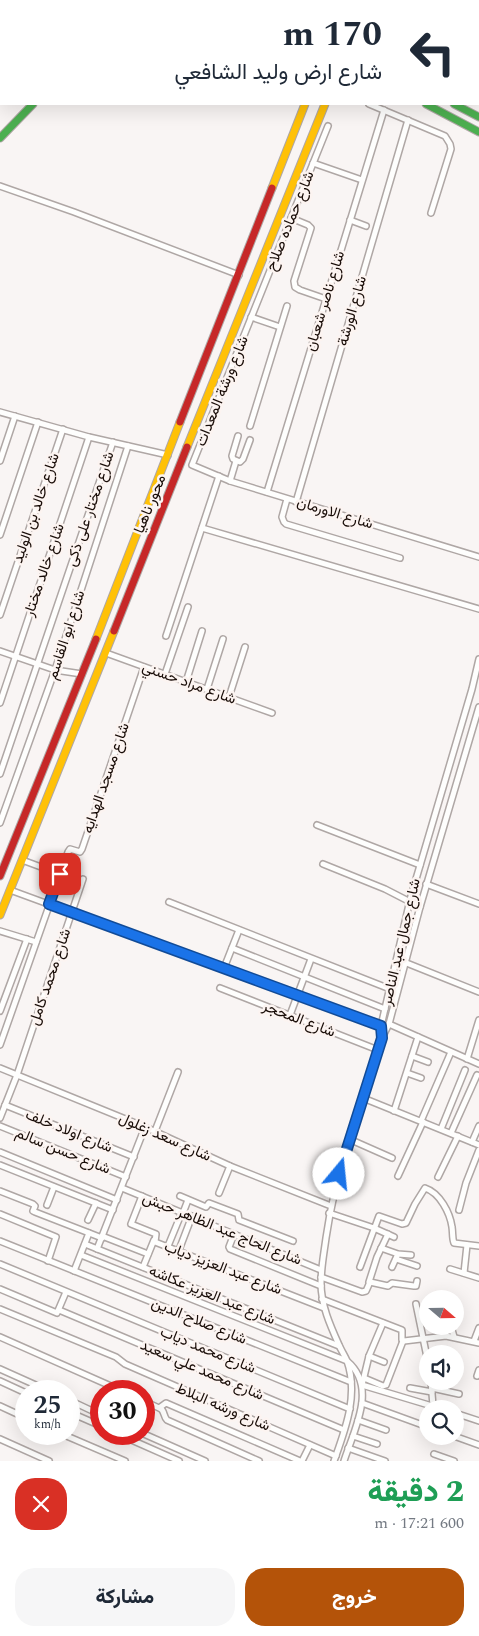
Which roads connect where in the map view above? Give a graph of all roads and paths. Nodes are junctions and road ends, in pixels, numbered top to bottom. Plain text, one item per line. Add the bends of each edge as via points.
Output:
1 (327, 0) edge
2 (339, 0) edge
3 (32, 105) edge
4 (305, 105) edge
5 (325, 105) edge
6 (372, 105) edge
7 (428, 105) edge
8 (456, 105) edge
9 (384, 110) junction
10 (479, 117) edge
11 (408, 120) junction
12 (328, 126) dead end
13 (479, 132) edge
14 (0, 138) edge
15 (313, 163) junction
16 (362, 180) junction
17 (0, 186) edge
18 (431, 213) dead end
19 (291, 218) junction
20 (350, 220) junction
21 (366, 226) dead end
22 (239, 276) junction
23 (326, 299) junction
24 (287, 306) dead end
25 (251, 317) junction
26 (280, 327) junction
27 (0, 412) edge
28 (15, 416) junction
29 (38, 422) junction
30 (250, 426) dead end
31 (63, 429) junction
32 (238, 436) dead end
33 (89, 437) junction
34 (250, 440) dead end
35 (113, 442) junction
36 (128, 446) junction
37 (168, 455) junction
38 (0, 461) edge
39 (236, 461) junction
40 (192, 465) joint
41 (219, 476) junction
42 (230, 481) junction
43 (155, 489) junction
44 (267, 492) junction
45 (168, 494) junction
46 (287, 499) junction
47 (296, 502) junction
48 (202, 528) junction
49 (0, 534) edge
50 (479, 557) edge
51 (400, 558) dead end
52 (188, 607) dead end
53 (479, 609) edge
54 (0, 615) edge
55 (202, 631) dead end
56 (166, 636) dead end
57 (223, 639) dead end
58 (245, 647) dead end
59 (0, 651) edge
60 (106, 653) junction
61 (15, 656) junction
62 (479, 659) edge
63 (38, 663) junction
64 (144, 667) junction
65 (55, 670) junction
66 (82, 674) junction
67 (165, 674) junction
68 (186, 682) junction
69 (207, 689) junction
70 (229, 697) junction
71 (0, 702) edge
72 (479, 707) edge
73 (272, 713) dead end
74 (0, 774) edge
75 (0, 823) edge
76 (317, 825) dead end
77 (22, 860) junction
78 (323, 864) dead end
79 (420, 865) junction
80 (60, 874) junction
81 (0, 876) edge
82 (83, 879) dead end
83 (426, 884) junction
84 (10, 890) junction
85 (169, 902) dead end
86 (410, 903) junction
87 (49, 904) junction
88 (479, 904) edge
89 (420, 907) junction
90 (72, 912) junction
91 (0, 915) edge
92 (239, 930) junction
93 (0, 931) edge
94 (27, 939) junction
95 (36, 942) junction
96 (232, 948) junction
97 (311, 959) junction
98 (404, 962) junction
99 (224, 968) junction
100 (304, 977) junction
101 (220, 988) dead end
102 (390, 989) junction
103 (479, 992) edge
104 (297, 995) junction
105 (385, 1009) junction
106 (0, 1011) edge
107 (290, 1015) junction
108 (479, 1020) edge
109 (388, 1024) junction
110 (381, 1026) junction
111 (418, 1037) junction
112 (382, 1038) junction
113 (0, 1045) edge
114 (378, 1050) junction
115 (451, 1052) junction
116 (412, 1056) junction
117 (467, 1059) junction
118 (428, 1062) dead end
119 (479, 1064) edge
120 (0, 1068) edge
121 (465, 1070) dead end
122 (178, 1072) dead end
123 (407, 1073) junction
124 (17, 1075) junction
125 (477, 1075) dead end
126 (421, 1078) dead end
127 (363, 1098) junction
128 (5, 1105) junction
129 (394, 1111) junction
130 (0, 1118) edge
131 (422, 1122) junction
132 (0, 1126) edge
133 (145, 1126) junction
134 (479, 1126) edge
135 (441, 1129) junction
136 (155, 1131) junction
137 (451, 1134) junction
138 (458, 1136) junction
139 (349, 1139) junction
140 (472, 1142) junction
141 (479, 1145) edge
142 (479, 1150) edge
143 (0, 1152) edge
144 (134, 1157) junction
145 (392, 1158) dead end
146 (0, 1165) edge
147 (230, 1166) junction
148 (126, 1176) junction
149 (398, 1176) dead end
150 (438, 1177) dead end
151 (54, 1186) junction
152 (122, 1188) junction
153 (0, 1191) edge
154 (219, 1193) dead end
155 (142, 1196) junction
156 (180, 1196) dead end
157 (117, 1200) junction
158 (188, 1200) junction
159 (96, 1203) junction
160 (47, 1205) dead end
161 (330, 1206) junction
162 (113, 1210) junction
163 (459, 1210) dead end
164 (182, 1212) junction
165 (329, 1213) junction
166 (0, 1214) edge
167 (192, 1216) junction
168 (88, 1220) dead end
169 (374, 1228) junction
170 (89, 1233) junction
171 (234, 1234) junction
172 (388, 1234) junction
173 (394, 1236) dead end
174 (102, 1237) junction
175 (154, 1240) junction
176 (0, 1241) edge
177 (292, 1241) dead end
178 (85, 1244) junction
179 (466, 1245) junction
180 (168, 1246) junction
181 (479, 1246) edge
182 (382, 1248) junction
183 (97, 1249) junction
184 (179, 1250) junction
185 (81, 1254) junction
186 (148, 1254) junction
187 (411, 1255) dead end
188 (397, 1256) junction
189 (48, 1261) junction
190 (0, 1264) edge
191 (417, 1266) dead end
192 (360, 1267) dead end
193 (392, 1267) dead end
194 (143, 1268) junction
195 (450, 1269) dead end
196 (321, 1270) junction
197 (74, 1271) junction
198 (464, 1273) junction
199 (321, 1277) junction
200 (479, 1278) edge
201 (417, 1281) dead end
202 (370, 1282) junction
203 (321, 1286) junction
204 (0, 1290) edge
205 (66, 1292) junction
206 (322, 1299) junction
207 (416, 1304) dead end
208 (324, 1308) junction
209 (0, 1309) edge
210 (58, 1312) junction
211 (383, 1323) junction
212 (479, 1328) edge
213 (0, 1337) edge
214 (454, 1337) joint
215 (423, 1339) junction
216 (403, 1341) junction
217 (477, 1342) edge
218 (424, 1345) edge
219 (339, 1346) junction
220 (369, 1356) junction
221 (347, 1361) junction
222 (384, 1362) dead end
223 (0, 1369) edge
224 (479, 1370) edge
225 (477, 1376) dead end
226 (364, 1378) junction
227 (24, 1380) edge
228 (97, 1380) edge
229 (0, 1381) edge
230 (351, 1382) junction
231 (362, 1385) junction
232 (15, 1388) edge
233 (410, 1388) dead end
234 (419, 1389) edge
235 (432, 1390) joint
236 (458, 1394) dead end
237 (432, 1400) edge
238 (419, 1402) edge
239 (362, 1403) junction
240 (0, 1406) edge
241 (155, 1406) edge
242 (160, 1408) junction
243 (350, 1409) junction
244 (15, 1413) edge
245 (464, 1416) edge
246 (358, 1420) junction
247 (479, 1421) edge
248 (419, 1424) edge
249 (344, 1430) junction
250 (386, 1430) dead end
251 (352, 1436) junction
252 (155, 1439) edge
253 (0, 1440) edge
254 (464, 1440) edge
255 (80, 1442) edge
256 (377, 1444) dead end
257 (143, 1445) edge
258 (310, 1445) junction
259 (479, 1445) edge
260 (348, 1448) junction
261 (434, 1454) dead end
262 (335, 1458) edge
263 (121, 1460) edge
264 (48, 1461) edge
265 (179, 1461) edge
266 (205, 1461) edge
267 (259, 1461) edge
268 (301, 1461) edge
269 (344, 1461) edge
270 (385, 1461) edge
271 (454, 1461) edge

1 - 2 main road
3 - 14 main road
4 - 22 main road, محور ناهيا
5 - 45 main road, محور ناهيا
6 - 9 street
7 - 13 main road
8 - 10 main road
9 - 11 street
9 - 16 street, شارع ناصر شعبان
11 - 18 street via 448,139 451,148
11 - 47 street, شارع الورشة
12 - 15 street, شارع حماده صلاح
15 - 16 street
15 - 19 street, شارع حماده صلاح
16 - 20 street, شارع ناصر شعبان
17 - 22 street
19 - 23 street via 311,228 294,281 295,287
19 - 25 street, شارع حماده صلاح
20 - 21 street
20 - 23 street, شارع ناصر شعبان
22 - 37 main road, محور ناهيا
23 - 44 street, شارع ناصر شعبان
24 - 26 street
25 - 26 street
25 - 40 street, شارع ورشة المعدات
26 - 30 street
27 - 28 street
28 - 29 street
28 - 38 street
29 - 31 street
29 - 49 street
31 - 33 street
31 - 54 street, شارع خالد بن الوليد
32 - 39 street via 232,456
33 - 35 street
33 - 61 street, شارع خالد مختار
34 - 39 street via 243,459
35 - 36 street
35 - 63 street, شارع مختار على ذكى
36 - 37 street
36 - 65 street, شارع ابو القاسم
37 - 43 main road, محور ناهيا
39 - 42 street
40 - 41 street, شارع الاورمان
41 - 42 street, شارع الاورمان
41 - 48 street
42 - 44 street, شارع الاورمان
43 - 45 main road
43 - 66 main road, محور ناهيا
44 - 46 street, شارع الاورمان
45 - 60 main road, محور ناهيا
46 - 47 street, شارع الاورمان
46 - 51 street via 282,516 286,524
47 - 50 street, شارع الاورمان
48 - 53 street
48 - 56 street
52 - 67 street
55 - 68 street
57 - 69 street
58 - 70 street
59 - 61 street
60 - 64 street, شارع مراد حسني
60 - 77 main road, محور ناهيا
61 - 63 street
61 - 71 street, شارع خالد مختار
62 - 79 street, شارع جمال عبد الناصر
63 - 65 street
63 - 74 street, شارع مختار على ذكى
64 - 67 street, شارع مراد حسني
64 - 80 street, شارع مسجد الهدايه via 82,849 80,852 68,850
65 - 66 street
65 - 75 street, شارع ابو القاسم
66 - 81 main road, محور ناهيا
67 - 68 street, شارع مراد حسني
68 - 69 street, شارع مراد حسني
69 - 70 street, شارع مراد حسني
70 - 73 street, شارع مراد حسني
72 - 83 street, شارع جمال عبد الناصر
76 - 79 street
77 - 80 street
77 - 84 main road, محور ناهيا
78 - 86 street
79 - 86 street, شارع جمال عبد الناصر
80 - 87 street, شارع مسجد الهدايه
82 - 90 street, شارع محمد كامل
83 - 88 street
83 - 89 street, شارع جمال عبد الناصر
84 - 87 street
84 - 91 main road, محور ناهيا
85 - 92 street
86 - 89 street
86 - 102 street, شارع جمال عبد الناصر
87 - 90 street
87 - 95 street, شارع مسجد الهدايه
89 - 98 street, شارع جمال عبد الناصر
90 - 99 street
90 - 124 street, شارع محمد كامل
92 - 96 street
92 - 97 street
93 - 94 street
94 - 95 street
94 - 106 street
95 - 113 street, شارع مسجد الهدايه
96 - 99 street
96 - 100 street
97 - 100 street
97 - 102 street
98 - 103 street
98 - 109 street, شارع جمال عبد الناصر
99 - 104 street
100 - 104 street
100 - 105 street
101 - 107 street, شارع المحجر
102 - 105 street, شارع جمال عبد الناصر
104 - 107 street
104 - 110 street
105 - 110 street, شارع جمال عبد الناصر
107 - 114 street, شارع المحجر
108 - 117 street
109 - 111 street
109 - 112 street, شارع جمال عبد الناصر
110 - 112 street, شارع جمال عبد الناصر
111 - 115 street
111 - 116 street
112 - 114 street
114 - 127 street
115 - 117 street
115 - 131 street
116 - 118 street
116 - 123 street
117 - 119 street
120 - 124 street, شارع سعد زغلول
121 - 135 street
122 - 136 street
123 - 126 street
123 - 129 street
124 - 128 street, شارع محمد كامل
124 - 133 street, شارع سعد زغلول
125 - 137 street
127 - 129 street
127 - 139 street
128 - 130 street, شارع محمد كامل
128 - 144 street, شارع اولاد خلف
129 - 131 street
131 - 135 street
131 - 149 street
132 - 148 street, شارع حسن سالم
133 - 136 street, شارع سعد زغلول
133 - 144 street
134 - 140 street
135 - 137 street
136 - 147 street, شارع سعد زغلول
137 - 138 street
138 - 140 street
138 - 150 street
139 - 145 street
139 - 161 street
140 - 141 street
142 - 163 street
143 - 157 street
144 - 148 street
146 - 151 street
147 - 154 street
147 - 161 street, شارع سعد زغلول
148 - 152 street
151 - 159 street
151 - 160 street
152 - 155 street, شارع الحاج عبد الظاهر حبش
152 - 157 street
153 - 170 street via 34,1204 35,1212
155 - 164 street, شارع الحاج عبد الظاهر حبش
155 - 175 street, شارع عبد العزيز دياب via 132,1224 156,1234
156 - 158 street
157 - 162 street
158 - 164 street
158 - 177 street via 205,1207 210,1203 238,1214 239,1220
159 - 162 street
159 - 168 street
161 - 165 street
162 - 174 street
164 - 167 street, شارع الحاج عبد الظاهر حبش
164 - 180 street
165 - 169 street
165 - 196 street
166 - 189 street via 56,1237
167 - 171 street, شارع الحاج عبد الظاهر حبش
167 - 184 street
169 - 172 street
169 - 179 street via 381,1215 406,1224 422,1191 427,1188 447,1210 453,1242
169 - 192 street
170 - 174 street
170 - 178 street
171 - 196 street, شارع الحاج عبد الظاهر حبش
171 - 203 street via 230,1250
172 - 173 street
172 - 182 street
174 - 183 street
174 - 186 street
175 - 180 street, شارع عبد العزيز دياب
175 - 186 street
176 - 189 street, شارع صلاح الدين
178 - 183 street, شارع عبد العزيز عكاشه
178 - 185 street
179 - 181 street
179 - 198 street
180 - 184 street, شارع عبد العزيز دياب
182 - 188 street
182 - 202 street
183 - 194 street, شارع عبد العزيز عكاشه
184 - 208 street, شارع عبد العزيز دياب
185 - 197 street
185 - 221 street
186 - 194 street
187 - 188 street
188 - 191 street
188 - 193 street
189 - 197 street, شارع صلاح الدين
190 - 205 street, شارع محمد دياب
194 - 219 street, شارع عبد العزيز عكاشه
195 - 198 street
196 - 199 street
197 - 230 street, شارع صلاح الدين
198 - 200 street
199 - 202 street via 362,1292
199 - 203 street
201 - 202 street via 416,1286
203 - 206 street
204 - 210 street, شارع محمد علي سعيد
205 - 210 street
205 - 243 street, شارع محمد دياب
206 - 208 street
206 - 211 street
207 - 215 street
208 - 219 street
209 - 258 street, شارع ورشه البلاط via 116,1357 125,1364
210 - 249 street, شارع محمد علي سعيد
211 - 216 street via 402,1331
211 - 220 street
212 - 217 street
213 - 228 street
214 - 215 street
214 - 217 street
215 - 216 street
215 - 218 street
216 - 226 street via 385,1386
219 - 221 street
220 - 222 street
220 - 226 street
221 - 230 street
221 - 231 street via 357,1372
223 - 227 street
224 - 225 street
226 - 231 street
229 - 232 street
230 - 243 street
231 - 238 street
231 - 239 street
233 - 234 street
235 - 236 street
235 - 237 street
239 - 246 street
239 - 248 street
240 - 244 street
241 - 242 street
242 - 267 street via 167,1420
242 - 268 street via 166,1403
243 - 249 street
245 - 247 street
246 - 250 street
246 - 251 street
249 - 262 street
251 - 256 street
251 - 260 street
252 - 266 street
253 - 264 street
254 - 259 street
255 - 263 street
257 - 265 street
258 - 262 street, شارع ورشه البلاط
258 - 268 street
260 - 269 street
260 - 270 street
261 - 271 street

